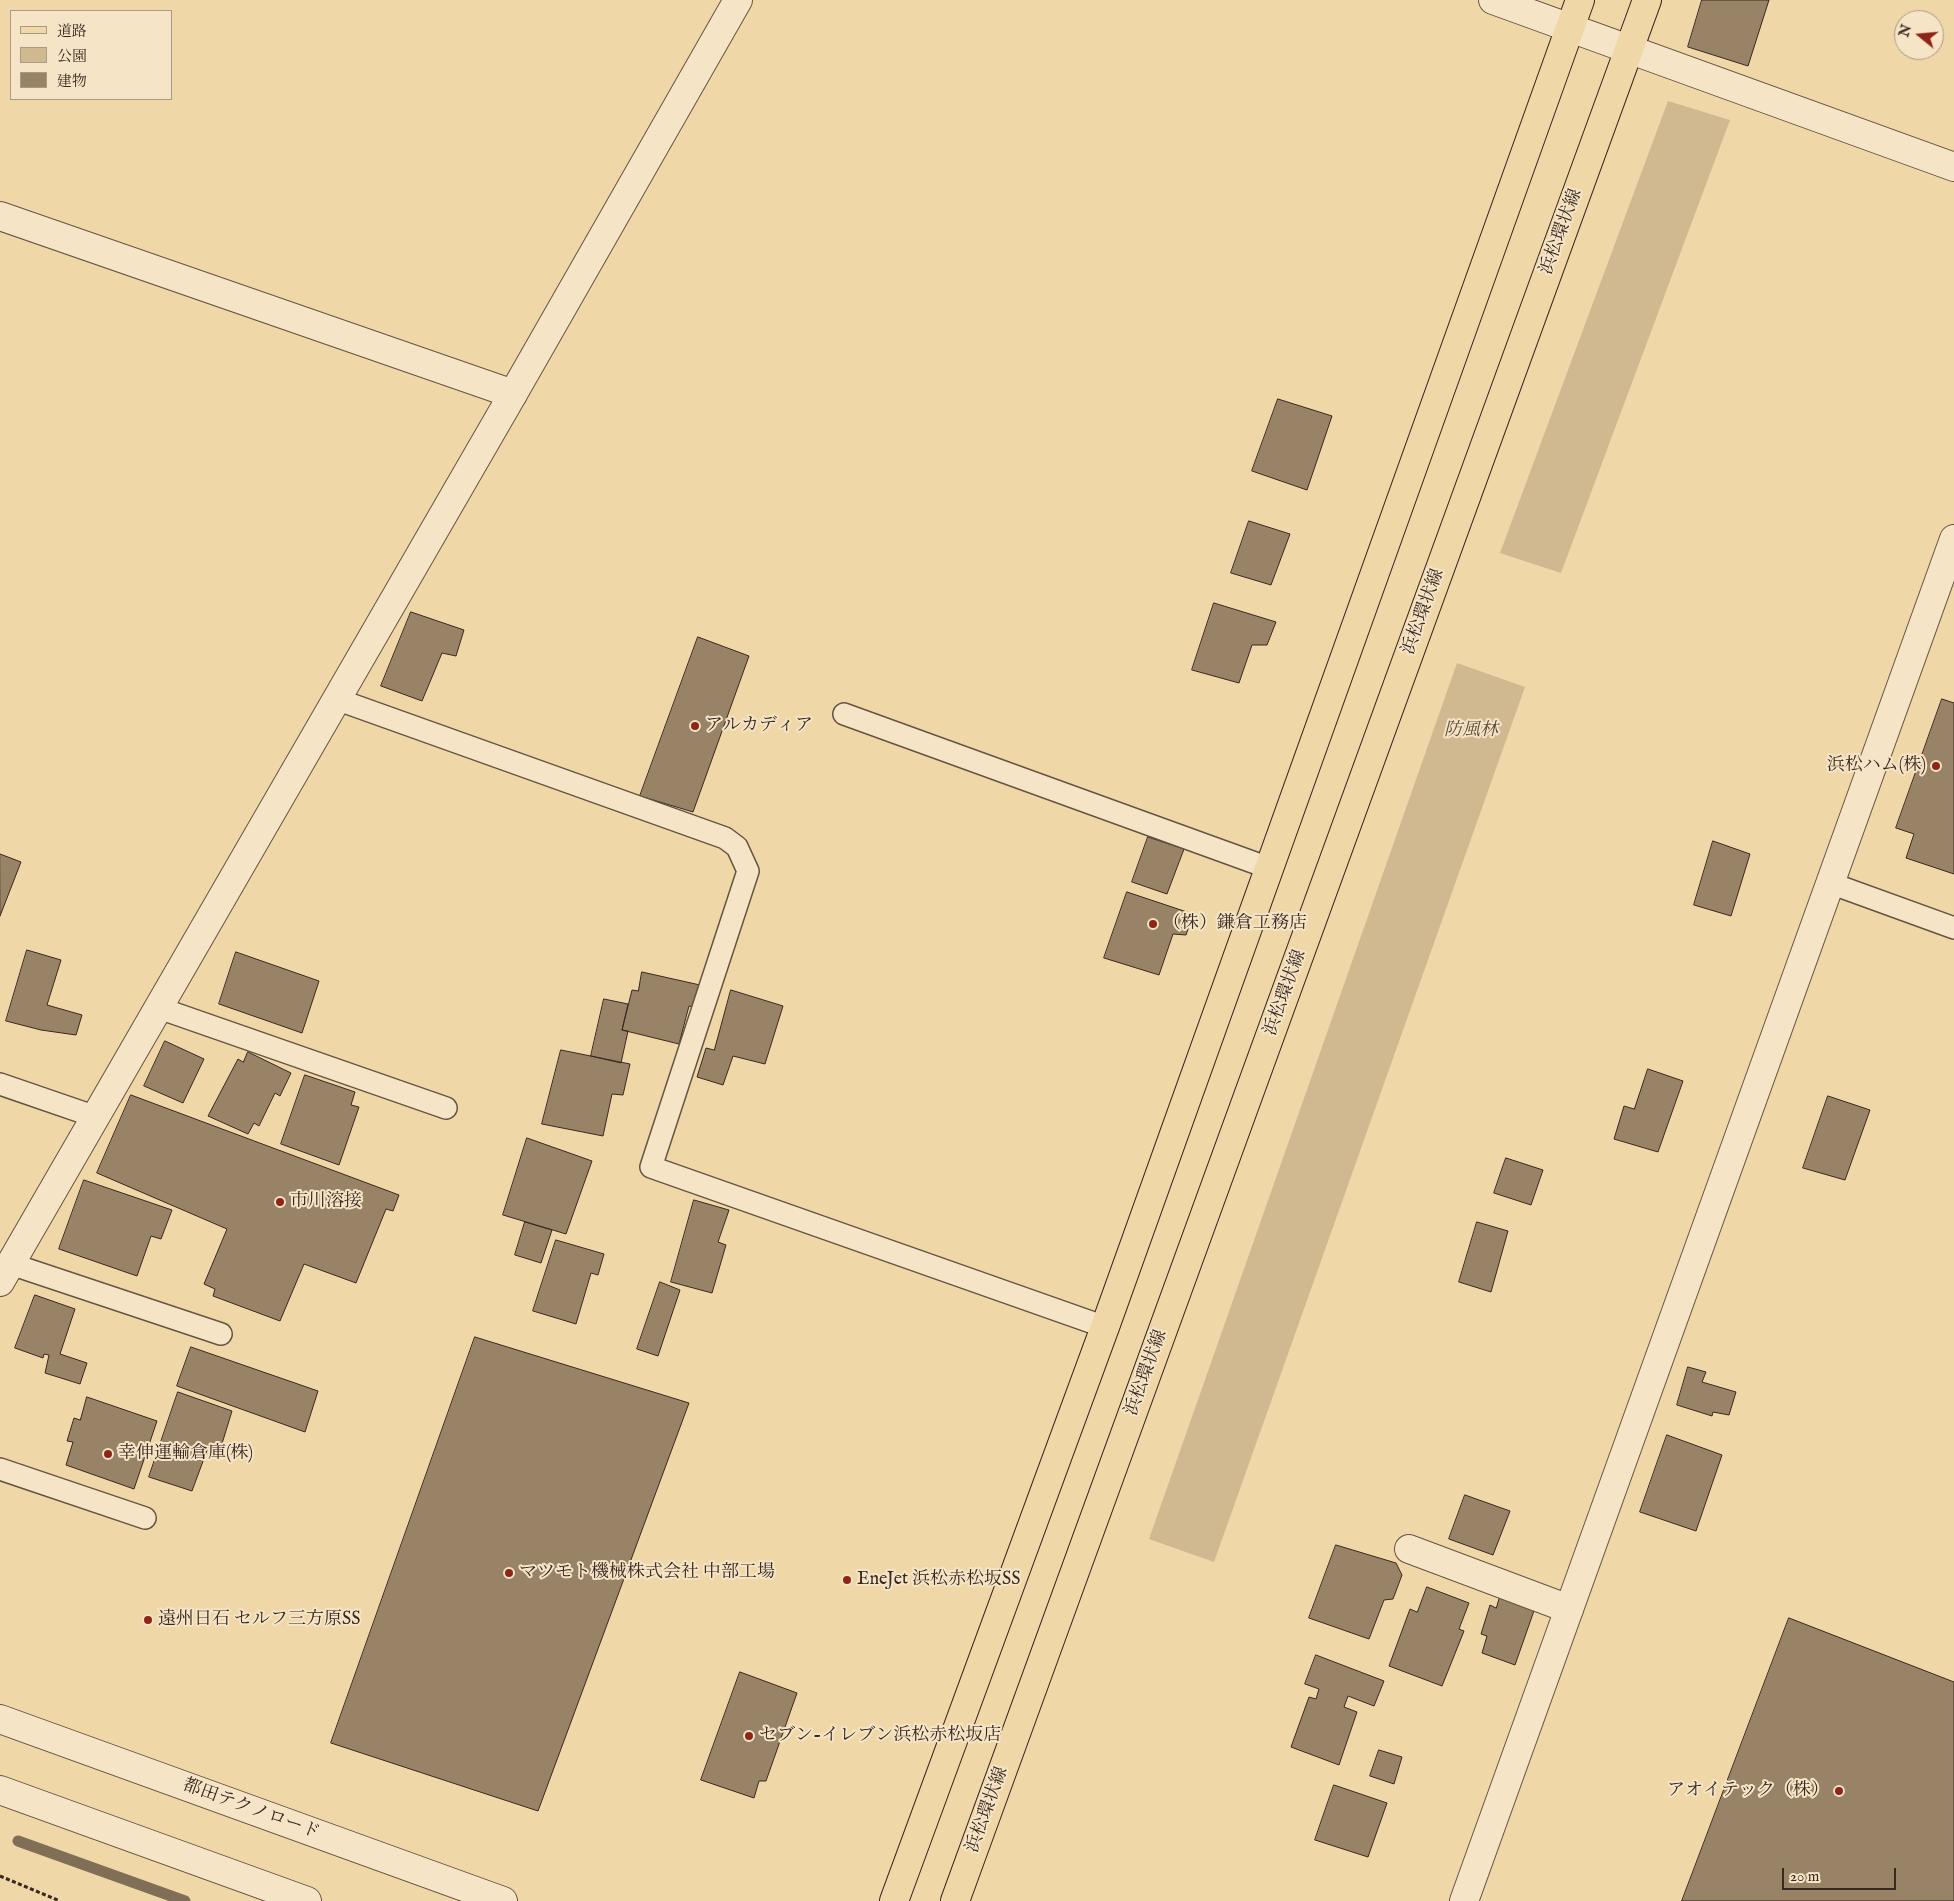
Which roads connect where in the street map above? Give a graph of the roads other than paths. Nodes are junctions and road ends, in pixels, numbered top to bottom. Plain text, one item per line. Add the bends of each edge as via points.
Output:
1 (738, 0) edge
2 (1493, 0) edge
3 (1580, 0) edge
4 (1647, 0) edge
5 (1570, 28) junction
6 (1629, 49) junction
7 (1954, 167) edge
8 (0, 216) edge
9 (513, 394) junction
10 (1954, 539) edge
11 (1948, 572) edge
12 (336, 699) junction
13 (844, 714) dead end
14 (1269, 868) junction
15 (1830, 883) junction
16 (1954, 928) edge
17 (159, 1008) junction
18 (0, 1084) edge
19 (446, 1108) dead end
20 (96, 1117) junction
21 (5, 1273) edge
22 (1105, 1327) junction
23 (221, 1334) dead end
24 (0, 1469) edge
25 (145, 1518) dead end
26 (1409, 1549) dead end
27 (1569, 1610) junction
28 (0, 1719) edge
29 (0, 1790) edge
30 (307, 1901) edge
31 (503, 1901) edge
32 (894, 1901) edge
33 (956, 1901) edge
34 (1464, 1901) edge

1 - 9 street
2 - 5 street
3 - 5 main road
4 - 6 main road, 浜松環状線
5 - 6 street
5 - 14 main road
6 - 7 street
6 - 33 main road, 浜松環状線
8 - 9 street
9 - 12 street
10 - 11 street
11 - 15 street
12 - 17 street
12 - 22 lane via 725,838 736,848 748,871 651,1167
13 - 14 lane
14 - 22 main road
15 - 16 lane
15 - 27 street
17 - 19 lane
17 - 20 street
18 - 20 lane
20 - 21 street
21 - 23 lane
22 - 32 main road
24 - 25 lane
26 - 27 street
27 - 34 street
28 - 31 street, 都田テクノロード
29 - 30 street

